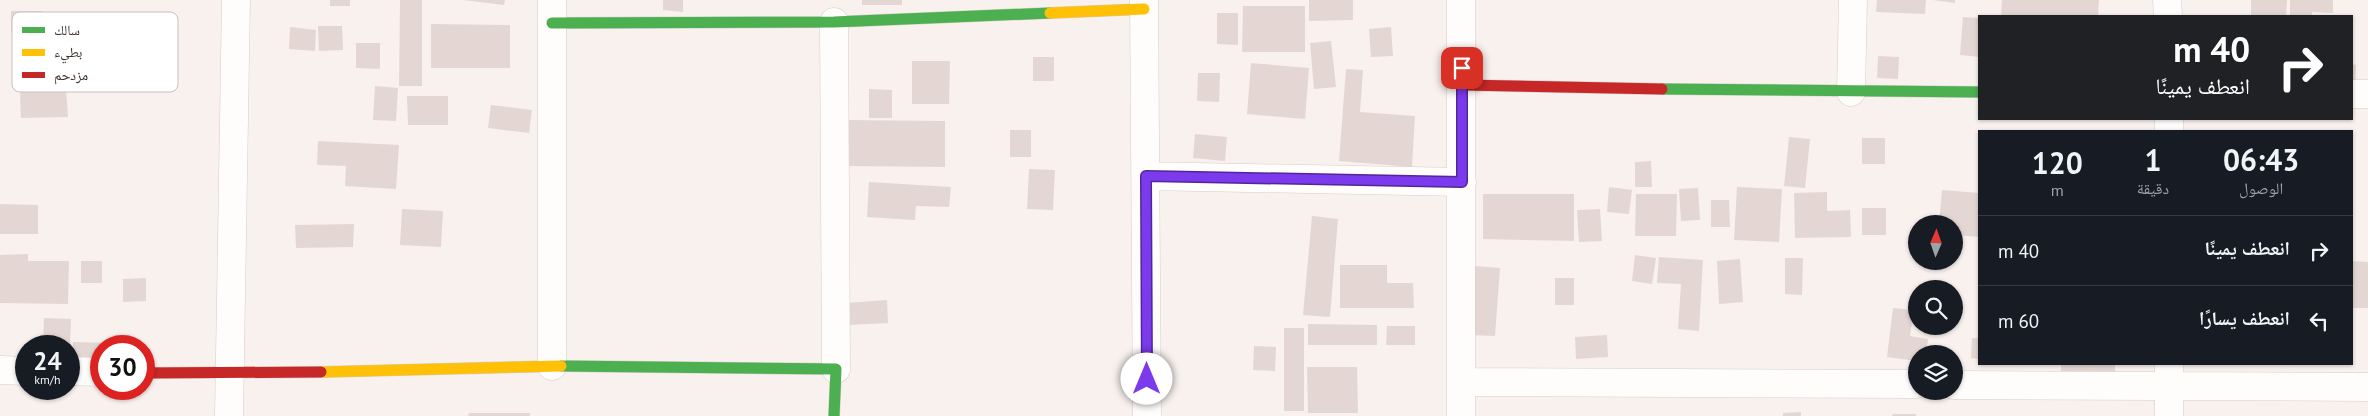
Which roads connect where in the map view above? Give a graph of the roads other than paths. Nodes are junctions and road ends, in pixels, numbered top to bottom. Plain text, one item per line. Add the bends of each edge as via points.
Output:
1 (236, 0) edge
2 (1461, 0) edge
3 (1853, 0) edge
4 (2167, 0) edge
5 (1144, 5) edge
6 (552, 12) edge
7 (2168, 15) edge
8 (834, 22) junction
9 (1462, 85) junction
10 (1851, 92) junction
11 (1978, 92) edge
12 (2353, 94) edge
13 (2368, 94) edge
14 (1146, 176) junction
15 (1462, 182) junction
16 (552, 366) junction
17 (836, 368) junction
18 (0, 370) edge
19 (15, 371) edge
20 (155, 373) edge
21 (231, 374) junction
22 (2169, 375) edge
23 (1461, 382) junction
24 (1908, 384) edge
25 (1963, 385) edge
26 (2368, 387) edge
27 (228, 416) edge
28 (834, 416) edge
29 (1147, 416) edge
30 (1461, 416) edge
31 (2169, 416) edge

1 - 21 street
2 - 9 street
3 - 10 street
4 - 7 street
5 - 8 street
5 - 14 street
6 - 8 street
6 - 16 street
8 - 17 street
9 - 10 street
9 - 15 street
10 - 11 street
12 - 13 street
14 - 15 street
14 - 29 street
15 - 23 street
16 - 17 street
16 - 21 street
17 - 28 street
18 - 19 street
20 - 21 street
21 - 27 street
22 - 25 street
22 - 26 street
22 - 31 street
23 - 24 street
23 - 30 street

